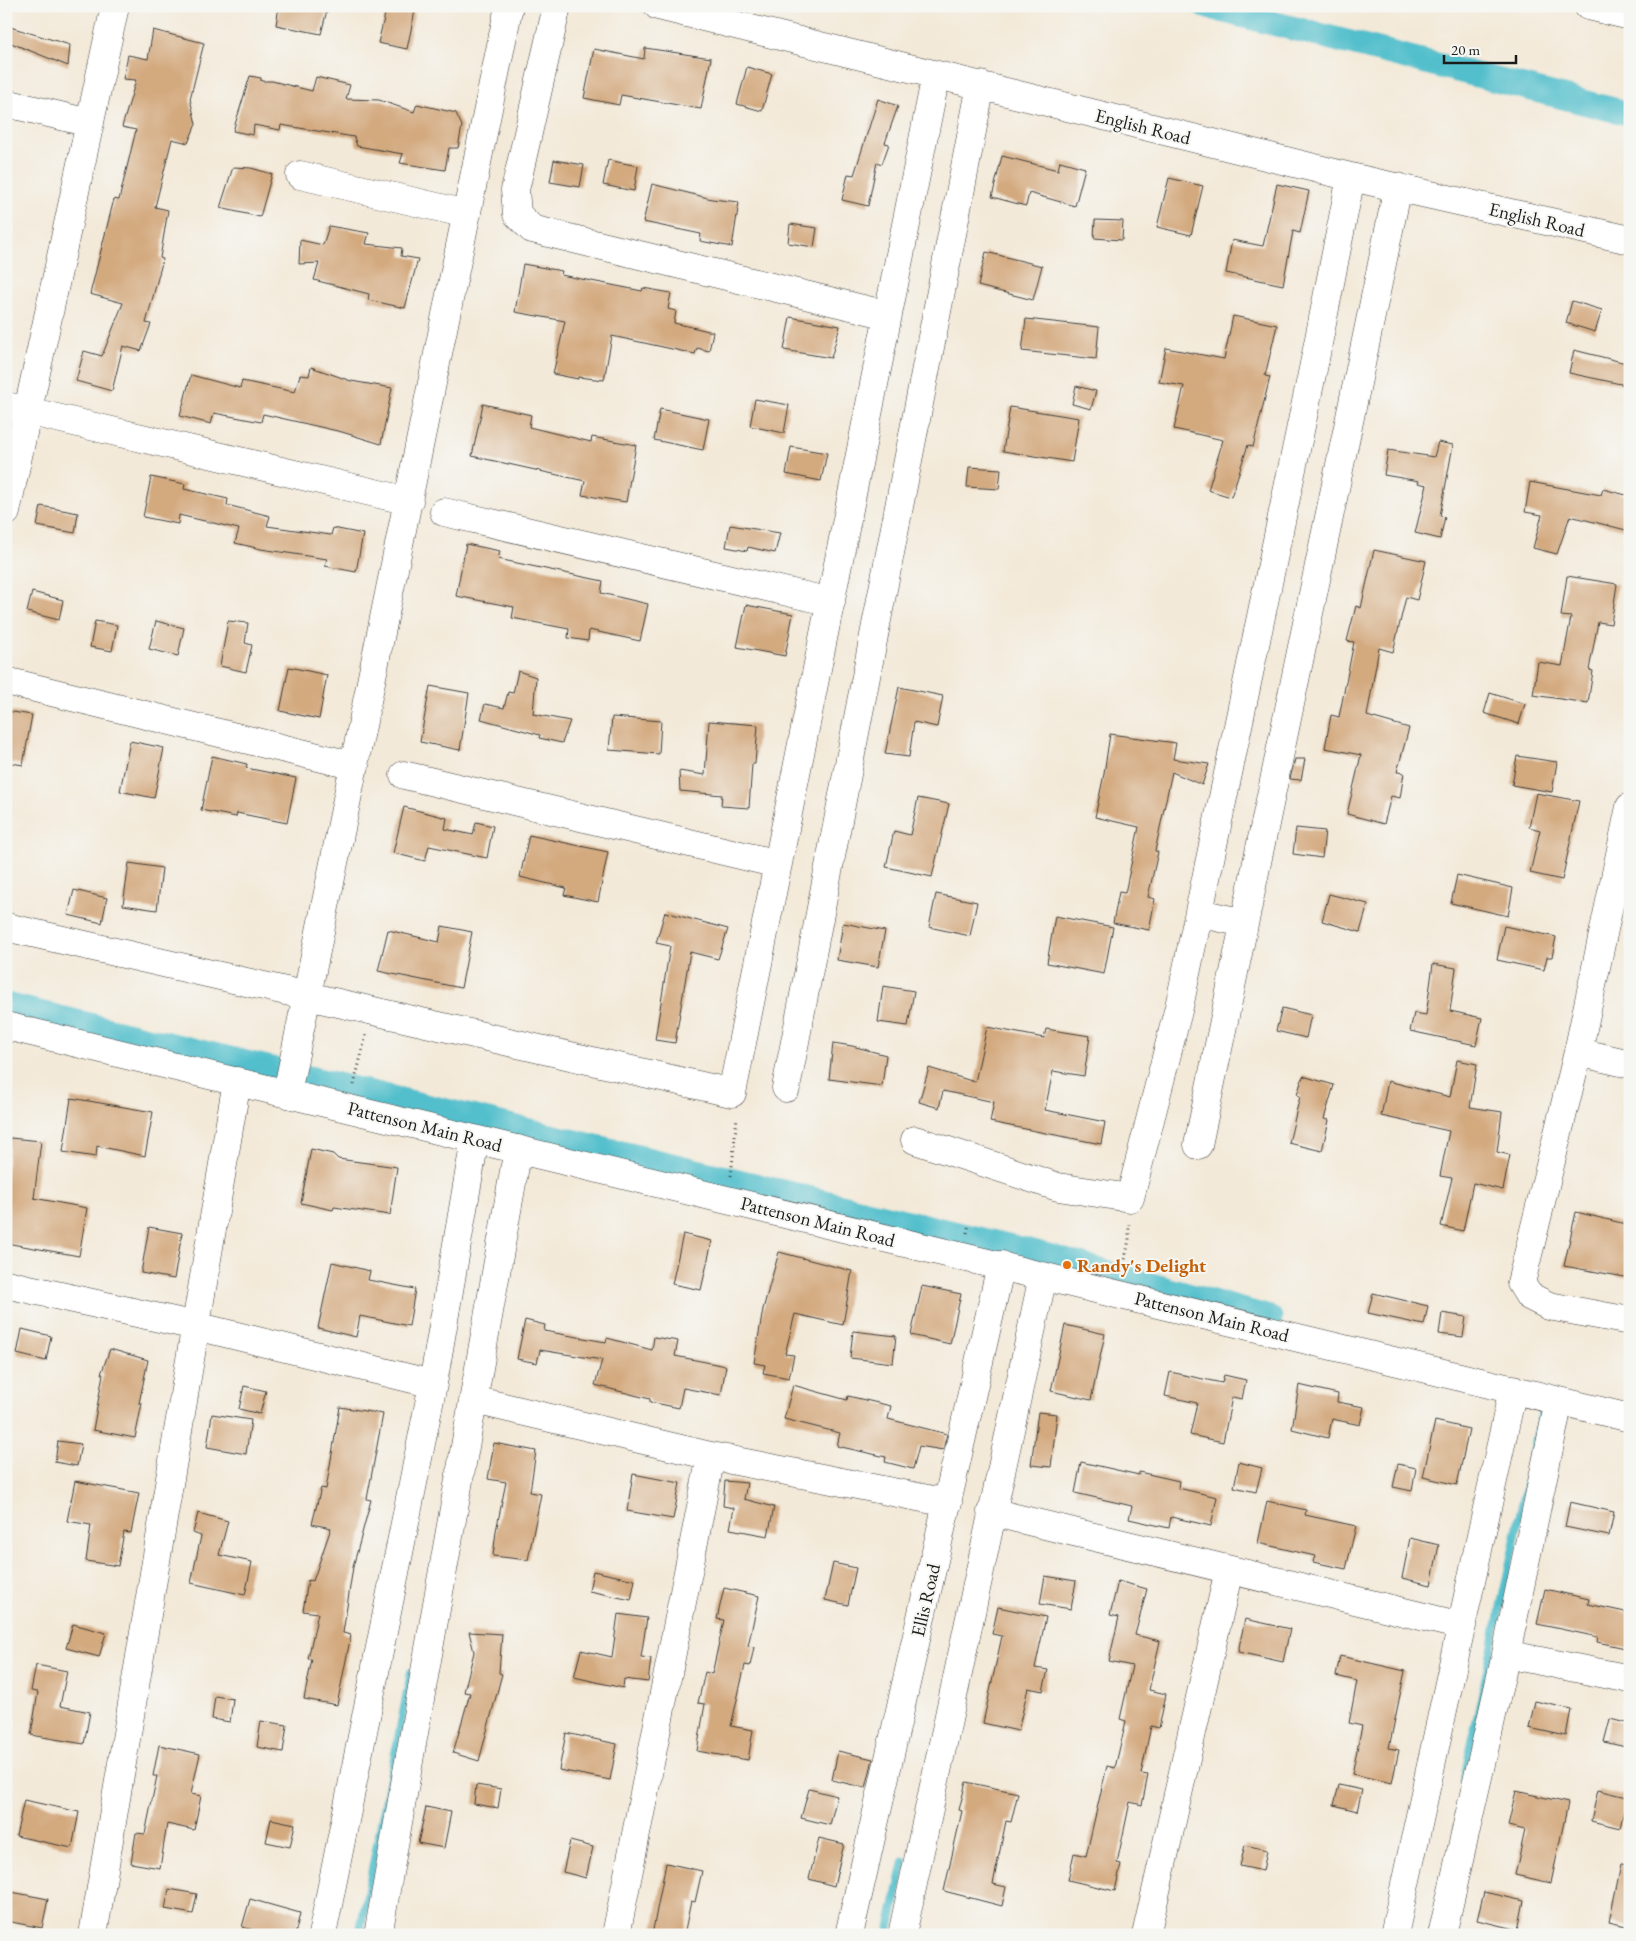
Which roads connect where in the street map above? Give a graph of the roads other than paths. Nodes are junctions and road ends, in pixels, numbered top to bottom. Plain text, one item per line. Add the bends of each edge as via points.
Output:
1 (115, 6) edge
2 (508, 6) edge
3 (557, 6) edge
4 (658, 6) edge
5 (1588, 6) edge
6 (1630, 16) edge
7 (936, 75) junction
8 (981, 86) junction
9 (6, 103) edge
10 (90, 123) junction
11 (300, 175) dead end
12 (1351, 177) junction
13 (1398, 187) junction
14 (467, 214) junction
15 (1630, 240) edge
16 (888, 315) junction
17 (17, 409) edge
18 (409, 500) junction
19 (6, 512) edge
20 (444, 512) dead end
21 (831, 602) junction
22 (6, 681) edge
23 (355, 766) junction
24 (404, 775) dead end
25 (1630, 807) edge
26 (778, 864) junction
27 (1199, 913) junction
28 (1244, 923) junction
29 (6, 927) edge
30 (308, 1001) junction
31 (6, 1026) edge
32 (1578, 1052) junction
33 (1630, 1064) edge
34 (237, 1080) junction
35 (289, 1087) junction
36 (786, 1088) dead end
37 (475, 1139) junction
38 (915, 1140) dead end
39 (1198, 1144) dead end
40 (518, 1149) junction
41 (1001, 1265) junction
42 (1042, 1276) junction
43 (6, 1284) edge
44 (1630, 1321) edge
45 (196, 1326) junction
46 (433, 1384) junction
47 (1521, 1391) junction
48 (474, 1400) junction
49 (1557, 1401) junction
50 (1630, 1418) edge
51 (711, 1456) junction
52 (948, 1503) junction
53 (992, 1512) junction
54 (1229, 1570) junction
55 (1462, 1626) junction
56 (1506, 1654) junction
57 (1630, 1679) edge
58 (93, 1935) edge
59 (322, 1935) edge
60 (378, 1935) edge
61 (616, 1935) edge
62 (849, 1935) edge
63 (902, 1935) edge
64 (1146, 1935) edge
65 (1394, 1935) edge
66 (1442, 1935) edge

1 - 10 street
2 - 14 street
3 - 16 street via 515,190 517,214 532,229
4 - 7 street, English Road
5 - 6 street
7 - 8 street, English Road
7 - 16 street
8 - 12 street, English Road
8 - 36 street
9 - 10 street
10 - 17 street
11 - 14 street
12 - 13 street, English Road
12 - 27 street
13 - 15 street, English Road
13 - 28 street
14 - 18 street
16 - 21 street
17 - 18 street
17 - 19 street
18 - 23 street
20 - 21 street
21 - 26 street
22 - 23 street
23 - 30 street
24 - 26 street
25 - 32 street
26 - 30 street via 732,1093
27 - 28 street
27 - 38 street via 1130,1198 1058,1187
28 - 39 street
29 - 30 street
30 - 35 street
31 - 34 street, Pattenson Main Road
32 - 33 street
32 - 44 street via 1521,1283 1529,1296 1549,1306
34 - 35 street, Pattenson Main Road
34 - 45 street
35 - 37 street, Pattenson Main Road
37 - 40 street, Pattenson Main Road
37 - 46 street
40 - 41 street, Pattenson Main Road
40 - 48 street
41 - 42 street, Pattenson Main Road
41 - 52 street, Ellis Road
42 - 47 street, Pattenson Main Road
42 - 53 street
43 - 45 street
45 - 46 street
45 - 58 street
46 - 59 street
47 - 49 street, Pattenson Main Road
47 - 55 street
48 - 51 street
48 - 60 street
49 - 50 street, Pattenson Main Road
49 - 56 street
51 - 52 street
51 - 61 street
52 - 62 street, Ellis Road
53 - 54 street
53 - 63 street
54 - 55 street
54 - 64 street
55 - 65 street
56 - 57 street
56 - 66 street

